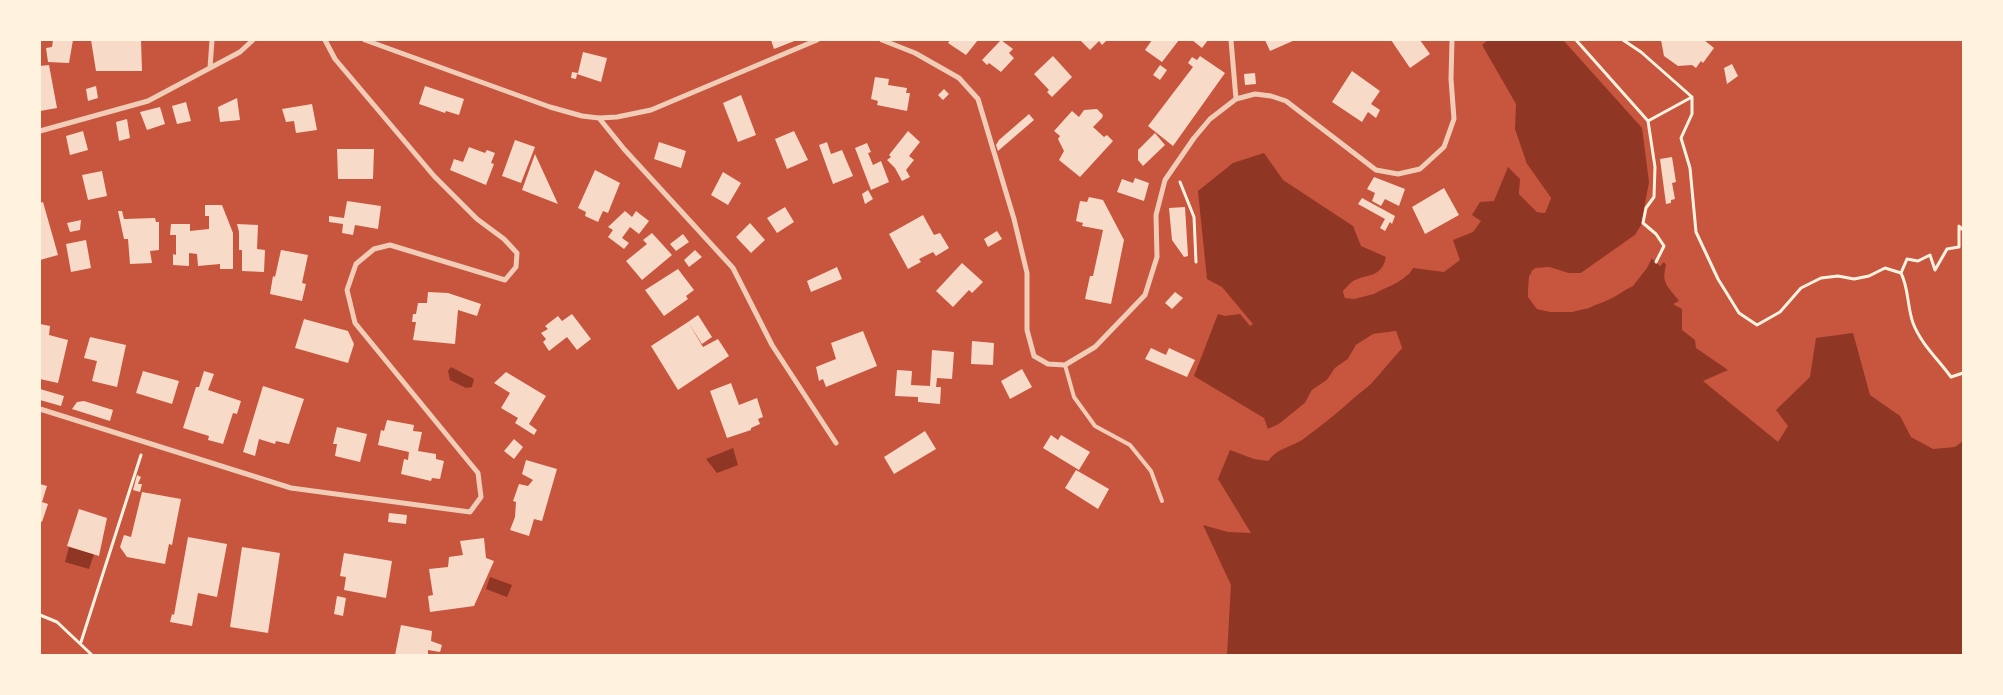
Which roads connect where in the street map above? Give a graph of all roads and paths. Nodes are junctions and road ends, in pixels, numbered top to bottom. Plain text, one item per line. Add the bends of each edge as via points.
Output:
1 (212, 40) edge
2 (253, 40) edge
3 (325, 40) edge
4 (365, 40) edge
5 (817, 40) edge
6 (882, 40) edge
7 (1231, 40) edge
8 (1452, 40) edge
9 (1576, 40) edge
10 (1623, 40) edge
11 (210, 68) junction
12 (1692, 97) junction
13 (1236, 100) junction
14 (599, 118) junction
15 (1648, 121) junction
16 (40, 131) edge
17 (1173, 168) junction
18 (1963, 230) edge
19 (1196, 262) dead end
20 (1656, 262) dead end
21 (1901, 273) junction
22 (1066, 365) junction
23 (1963, 374) edge
24 (40, 410) edge
25 (145, 442) junction
26 (836, 443) dead end
27 (1162, 501) dead end
28 (40, 615) edge
29 (81, 642) junction
30 (92, 655) edge

1 - 11 street
2 - 11 street via 240,52
3 - 25 street via 335,59 434,176 476,219 517,253 516,266 505,280 390,245 374,249 356,264 347,290 355,323 478,473 481,497 470,512 291,488
4 - 14 street via 550,106
5 - 14 street via 651,110
6 - 22 street via 914,53 959,78 978,99 1027,273 1028,330 1034,356 1048,364
7 - 13 street
8 - 13 street via 1454,119 1444,146 1420,169 1398,174 1376,170 1286,101 1255,94
9 - 15 path
10 - 12 path
11 - 16 street via 148,100
12 - 15 path
12 - 21 path via 1692,114 1681,138 1690,168 1696,232 1718,279 1739,313 1757,325 1780,312 1801,288 1821,278 1838,276 1854,279 1885,268
13 - 17 street via 1210,119
14 - 26 street via 733,268 772,345
15 - 20 path via 1655,167 1654,197 1646,208 1643,223 1664,246
17 - 19 path via 1194,217
17 - 22 street via 1165,180 1156,214 1157,257 1145,295 1096,347
18 - 21 path via 1959,226 1959,247 1947,249 1934,270 1930,255 1918,261 1907,259
21 - 23 path via 1913,322 1929,353 1951,377
22 - 27 lane via 1074,397 1095,426 1130,445 1151,471
24 - 25 street
25 - 29 path
28 - 29 path via 57,622
29 - 30 path

